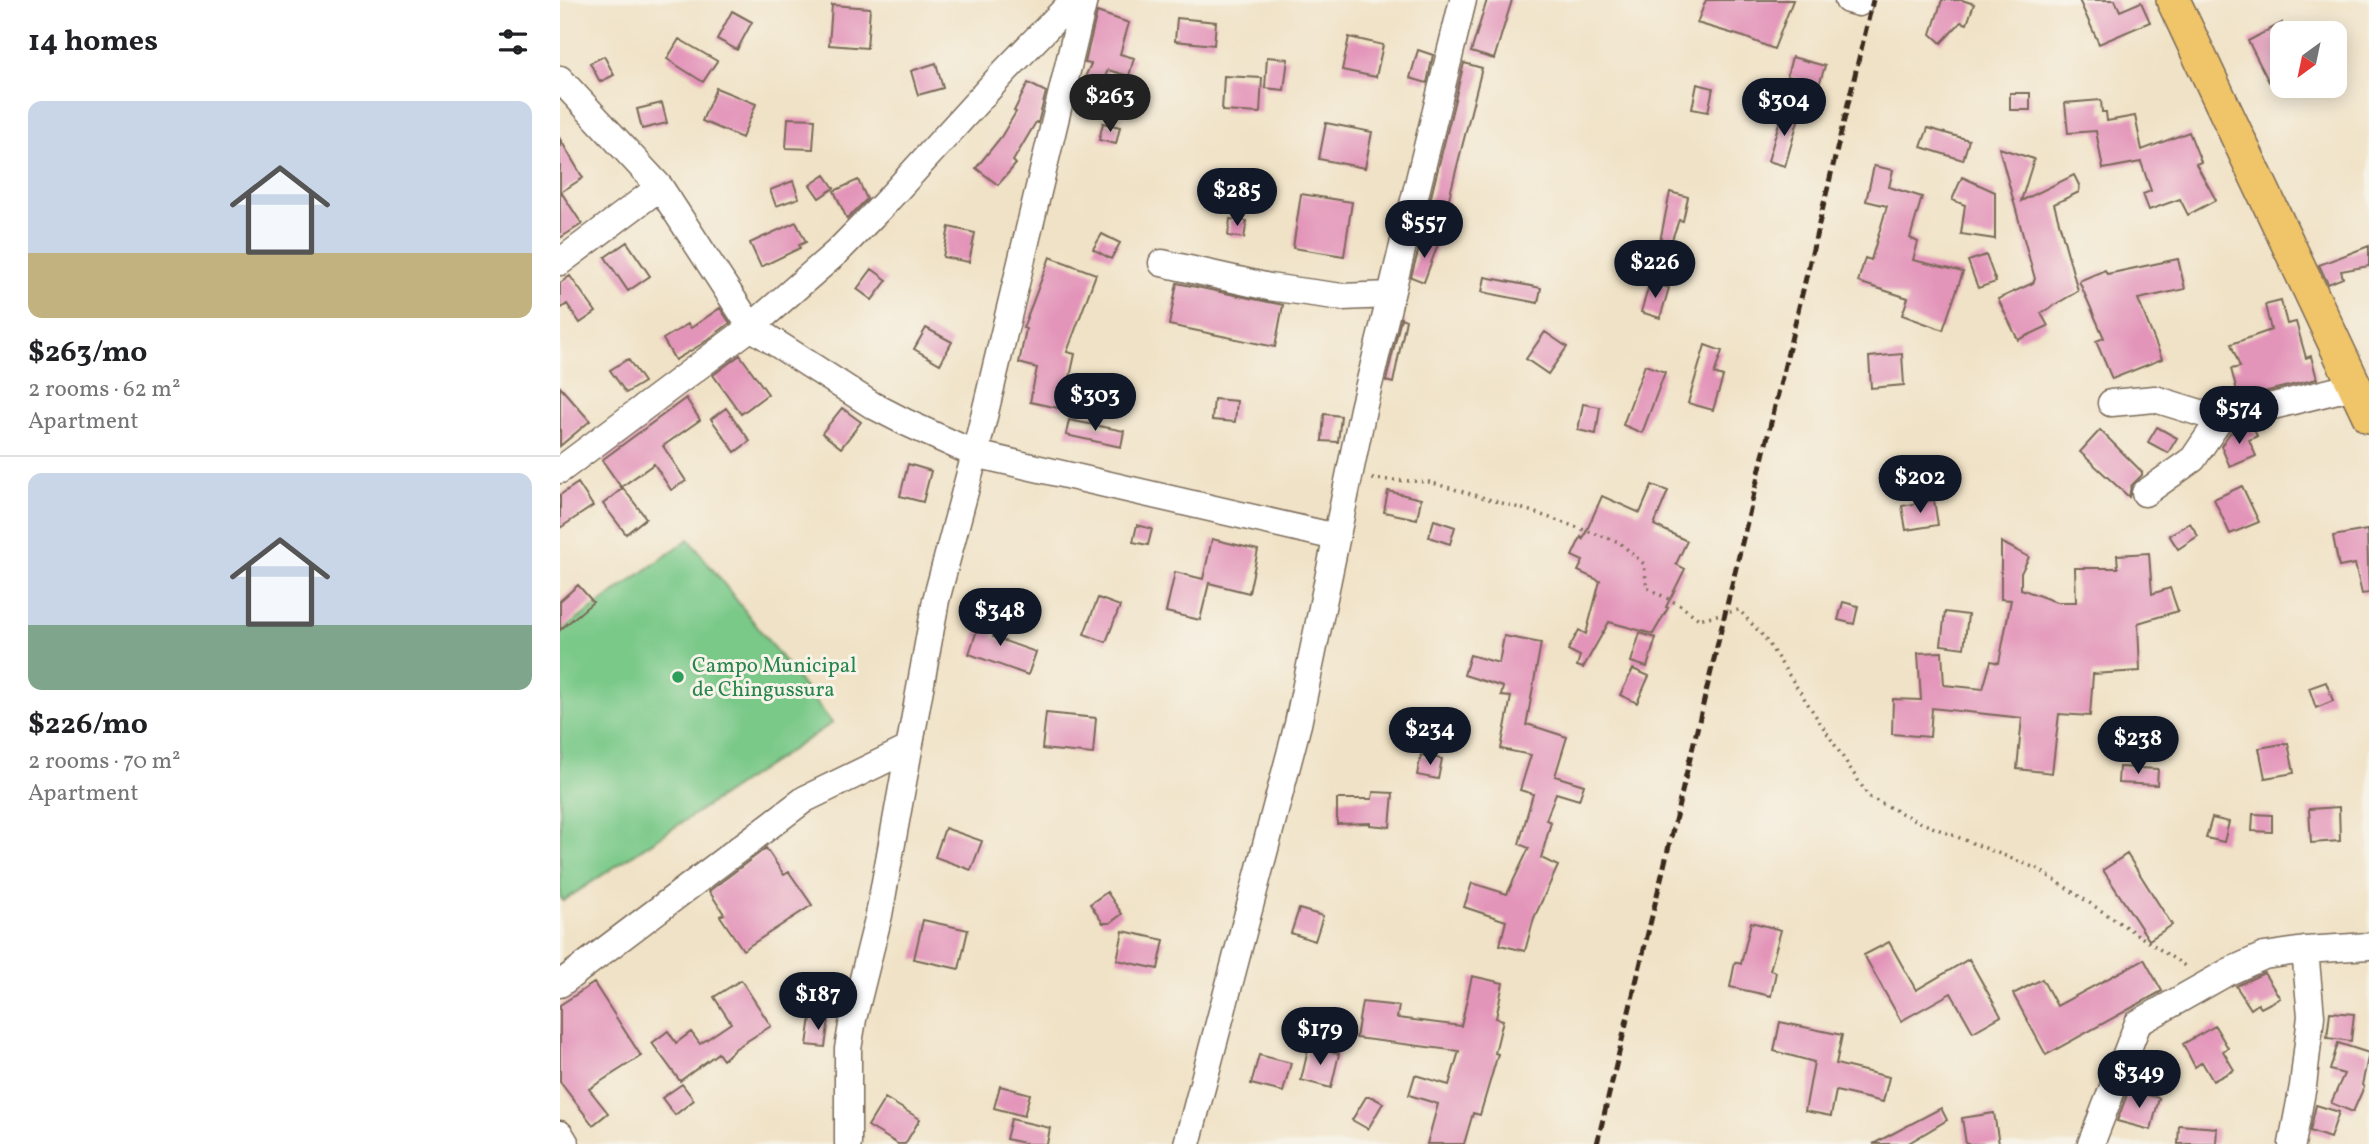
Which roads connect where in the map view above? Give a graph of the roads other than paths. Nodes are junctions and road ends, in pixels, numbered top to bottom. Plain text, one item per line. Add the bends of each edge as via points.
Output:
1 (1073, 0) edge
2 (1084, 0) edge
3 (1463, 0) edge
4 (2173, 0) edge
5 (560, 79) edge
6 (660, 187) junction
7 (560, 261) edge
8 (1162, 263) dead end
9 (1390, 295) junction
10 (751, 327) junction
11 (2354, 386) junction
12 (2111, 403) dead end
13 (2369, 416) edge
14 (2220, 419) junction
15 (975, 454) junction
16 (560, 470) edge
17 (2145, 493) dead end
18 (1336, 537) junction
19 (908, 749) junction
20 (2369, 946) edge
21 (2305, 950) junction
22 (560, 984) edge
23 (560, 1134) edge
24 (566, 1144) edge
25 (849, 1144) edge
26 (1187, 1144) edge
27 (2091, 1144) edge
28 (2292, 1144) edge

1 - 10 street via 837,252
2 - 15 street
3 - 9 street
4 - 11 main road
5 - 6 street
6 - 7 street
6 - 10 street
8 - 9 street via 1342,297
9 - 18 street
10 - 15 street via 872,405
10 - 16 street
11 - 13 main road
11 - 14 street
12 - 14 street via 2155,399
14 - 17 street via 2193,459
15 - 18 street
15 - 19 street via 936,600
18 - 26 street via 1298,724
19 - 22 street via 805,799
19 - 25 street via 848,1049
20 - 21 street
21 - 27 street via 2264,956 2138,1023
21 - 28 street via 2311,1016
23 - 24 street

